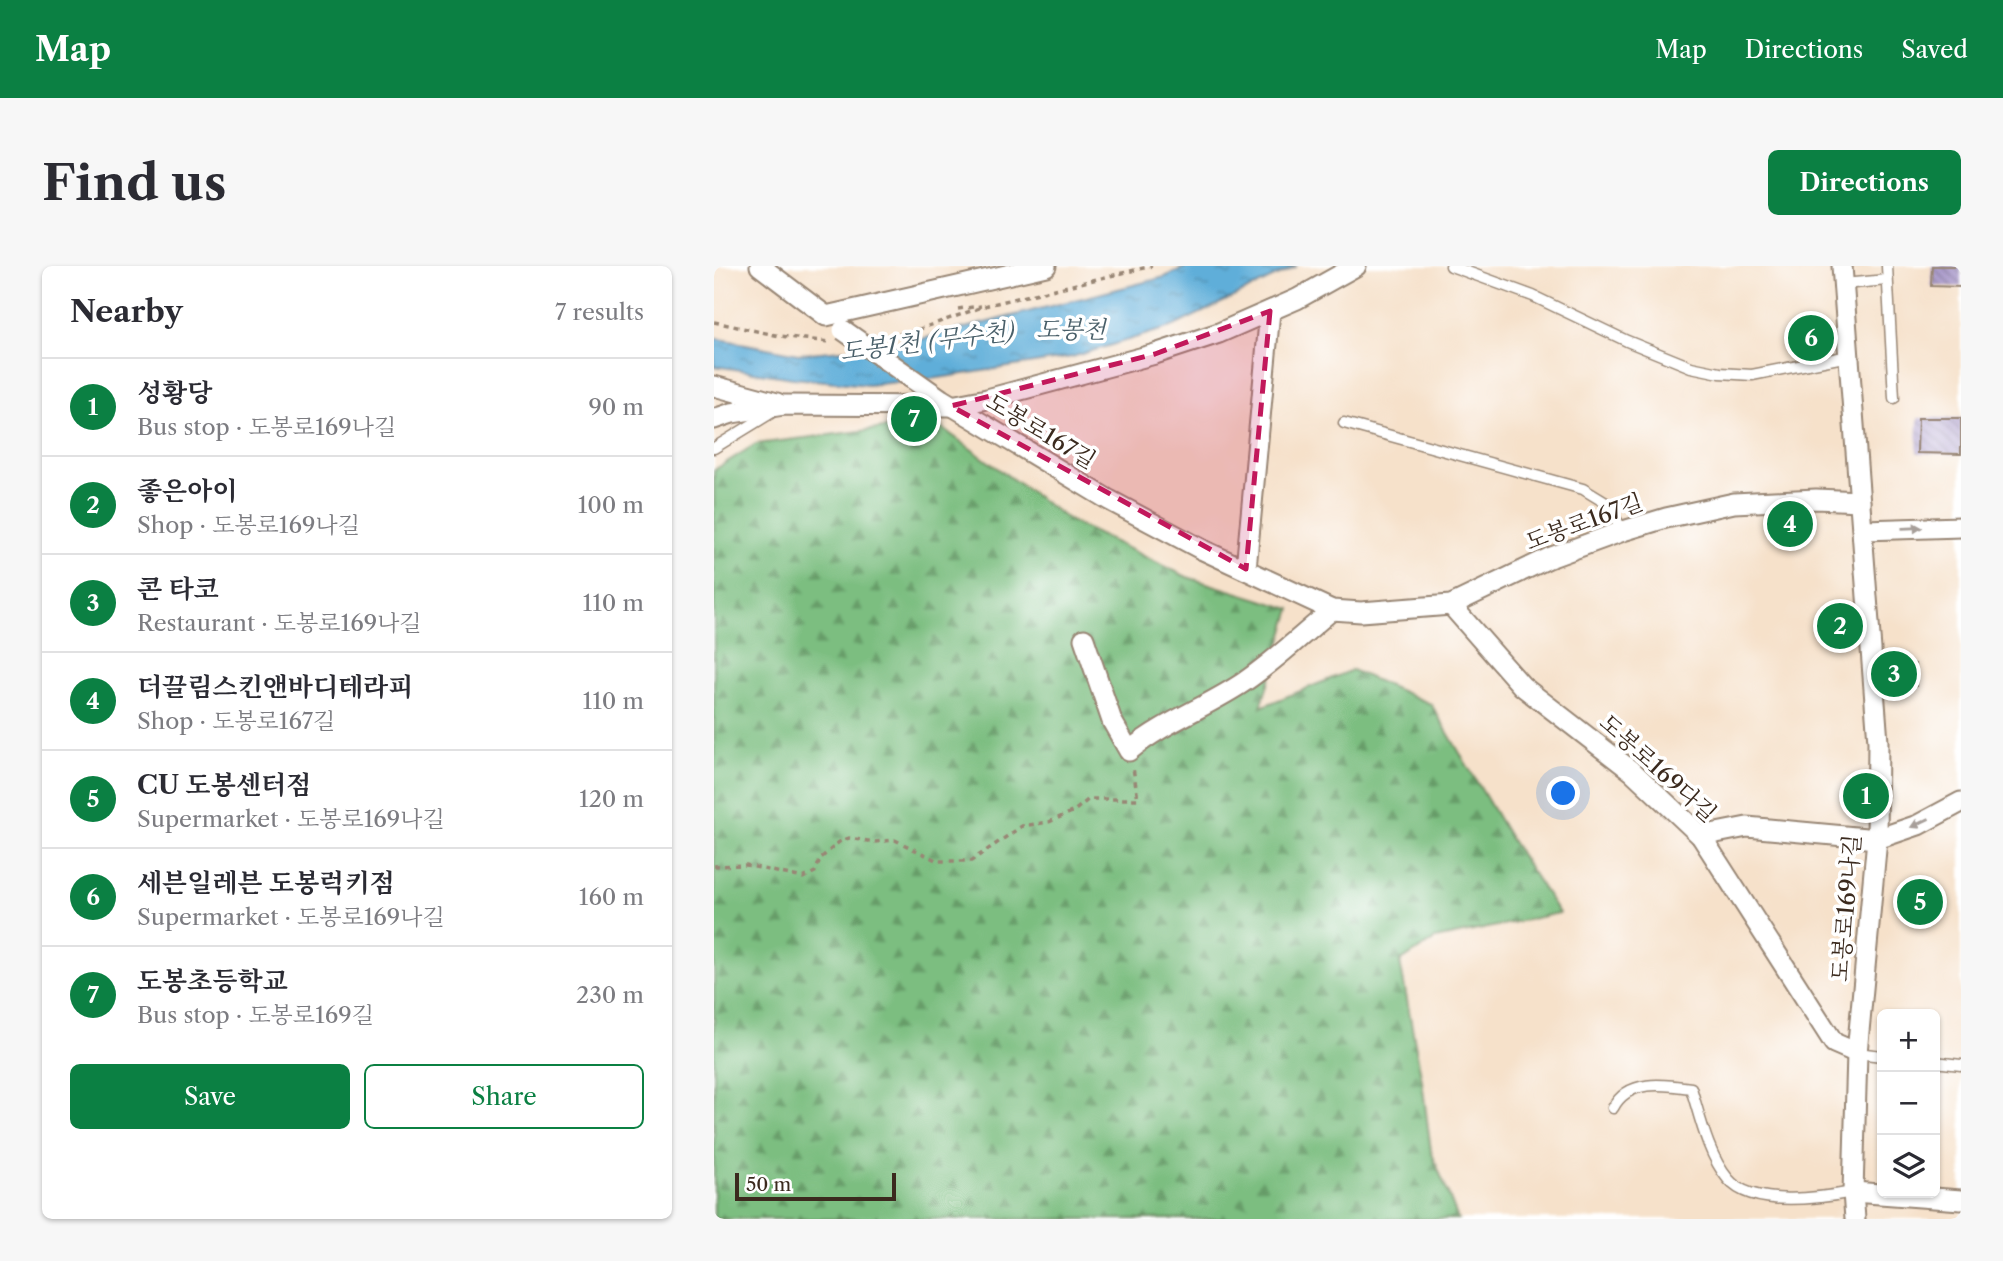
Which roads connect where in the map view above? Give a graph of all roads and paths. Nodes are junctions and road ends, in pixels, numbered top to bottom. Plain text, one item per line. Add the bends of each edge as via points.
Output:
1 (760, 266) edge
2 (1046, 266) edge
3 (1356, 266) edge
4 (1451, 266) edge
5 (1887, 266) edge
6 (1843, 275) edge
7 (1887, 280) junction
8 (1270, 311) junction
9 (826, 316) junction
10 (1849, 356) junction
11 (714, 386) edge
12 (1894, 398) dead end
13 (946, 403) junction
14 (783, 405) junction
15 (714, 419) edge
16 (1344, 423) dead end
17 (714, 448) edge
18 (1860, 501) junction
19 (1961, 527) edge
20 (1864, 530) junction
21 (1623, 531) junction
22 (1246, 569) junction
23 (1451, 605) junction
24 (1332, 610) junction
25 (1084, 639) dead end
26 (1129, 751) junction
27 (1961, 802) edge
28 (1701, 835) junction
29 (1877, 839) junction
30 (714, 866) edge
31 (1857, 1052) junction
32 (1877, 1055) edge
33 (1940, 1063) edge
34 (1961, 1065) edge
35 (1612, 1108) dead end
36 (1853, 1192) junction
37 (1961, 1200) edge
38 (1855, 1219) edge

1 - 9 street, 도봉로167길
2 - 9 street
3 - 8 street
4 - 10 lane via 1533,296 1691,367 1752,374
5 - 7 lane
6 - 7 lane
6 - 10 street, 도봉로169나길
7 - 12 lane
8 - 13 street via 1155,354 987,399
8 - 22 street
9 - 13 street, 도봉로167길, bridge
10 - 18 street, 도봉로169나길
11 - 14 street
13 - 14 street
13 - 22 street, 도봉로167길 via 1109,500
14 - 15 street
14 - 17 lane
16 - 21 lane via 1583,489 1606,503
18 - 20 street, 도봉로169나길
18 - 21 street, 도봉로167길 via 1734,503
20 -> 19 street
20 - 29 street, 도봉로169나길 via 1878,743
21 - 23 street, 도봉로167길 via 1549,558
22 - 24 street, 도봉로167길
23 - 24 street, 도봉로167길
23 - 28 street, 도봉로169다길 via 1522,687 1633,772
24 - 26 street via 1246,681 1161,727
25 - 26 street via 1112,721
26 - 30 path via 1138,799 1089,799 1049,822 1021,826 971,861 938,861 895,840 849,838 839,842 821,858 815,872 803,878 746,865
27 -> 29 street via 1918,825
28 - 29 street via 1747,827
28 - 31 street, 도봉로169다길 via 1834,1043
29 - 31 street, 도봉로169나길
31 - 32 lane
31 - 36 street, 도봉로169나길
33 - 34 lane
35 - 36 lane via 1619,1096 1635,1088 1691,1088 1716,1157 1728,1180 1740,1188 1775,1198 1822,1198
36 - 37 street
36 - 38 street, 도봉로169나길

